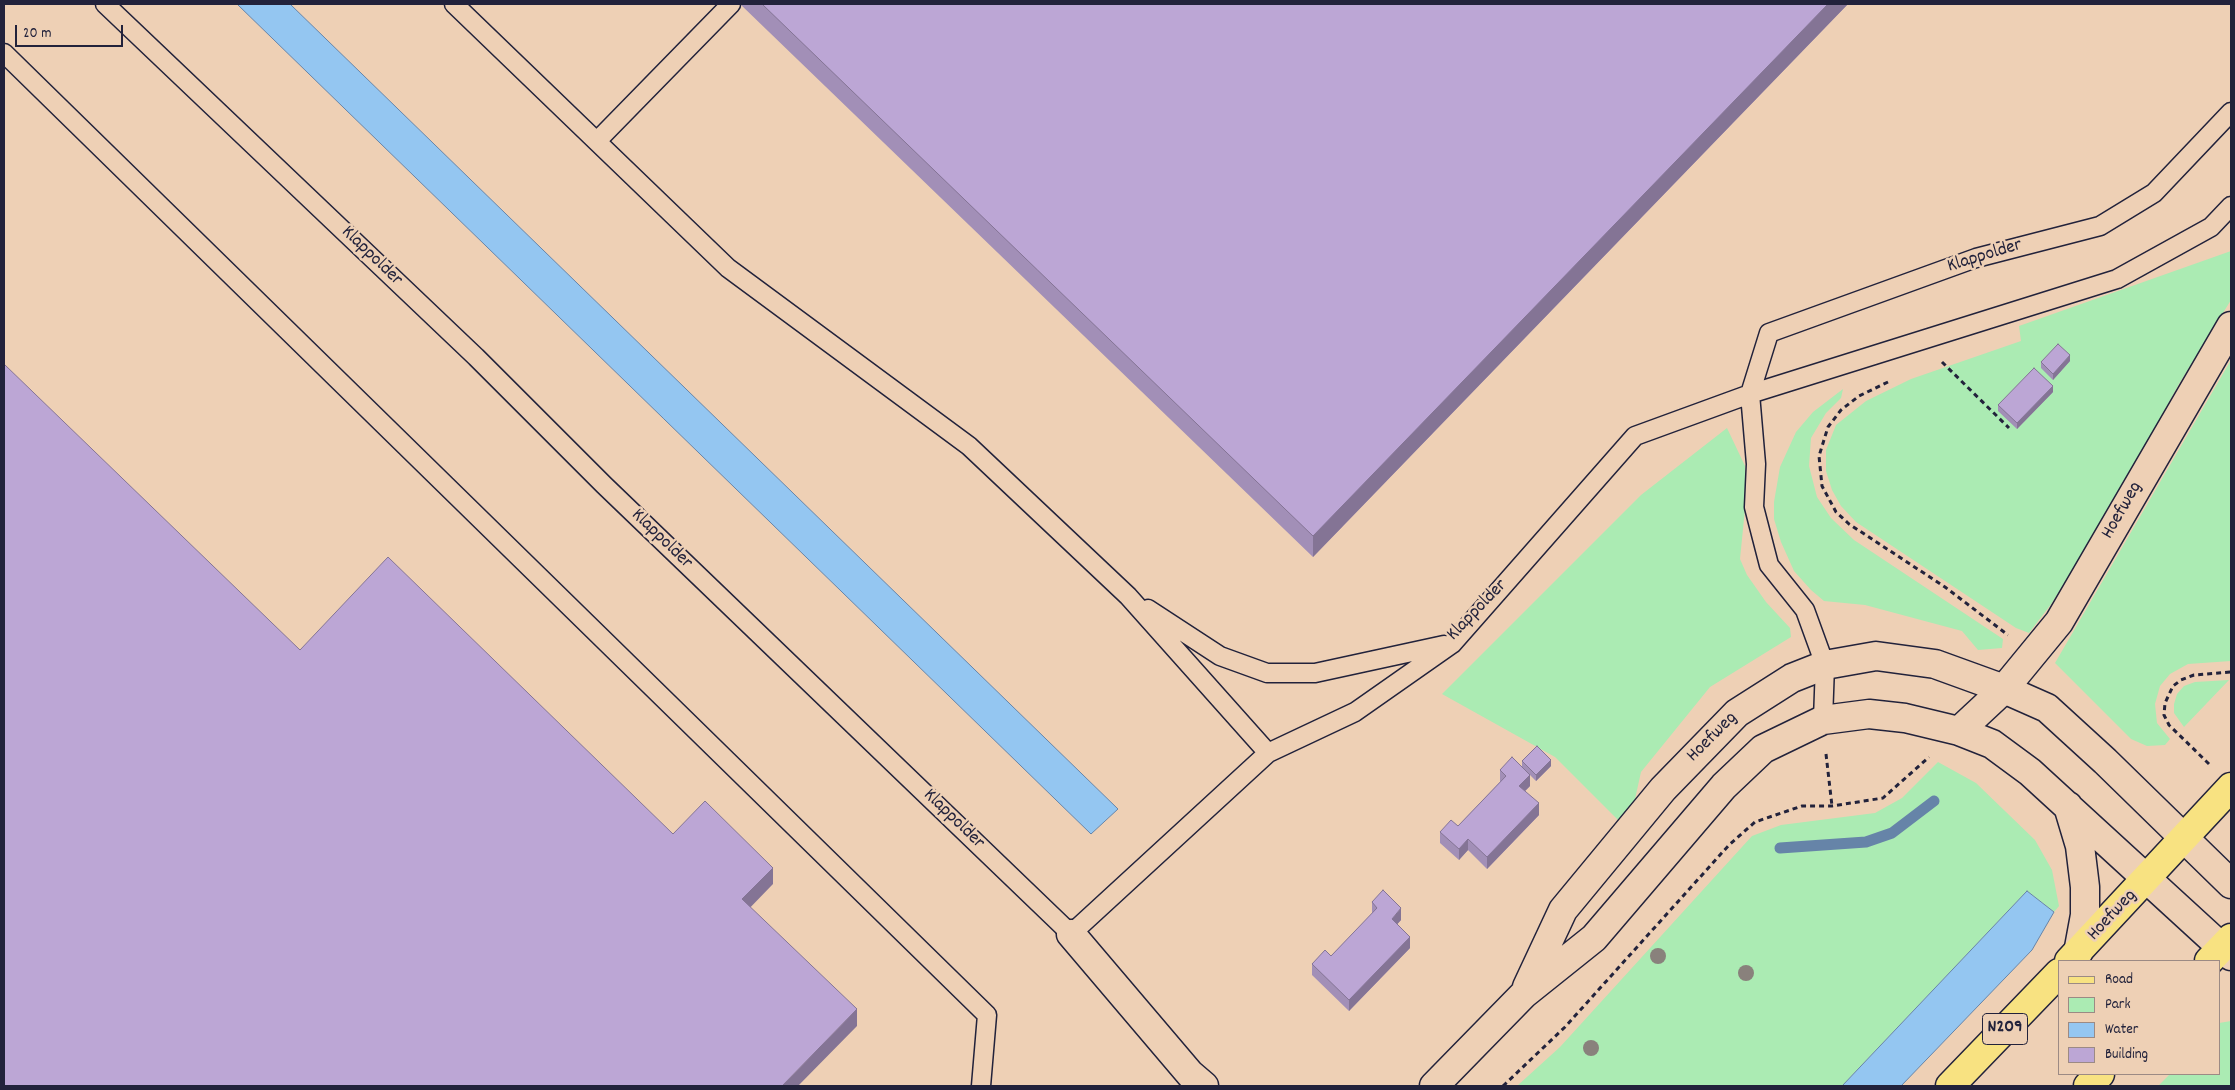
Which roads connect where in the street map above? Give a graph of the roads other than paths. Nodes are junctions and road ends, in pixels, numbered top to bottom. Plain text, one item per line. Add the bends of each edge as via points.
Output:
1 (105, 4) edge
2 (454, 4) edge
3 (730, 4) edge
4 (4, 53) edge
5 (2231, 112) edge
6 (597, 141) junction
7 (2231, 206) edge
8 (2231, 326) edge
9 (1750, 394) junction
10 (1128, 596) junction
11 (1452, 644) junction
12 (1825, 665) junction
13 (2004, 689) junction
14 (1823, 720) junction
15 (1959, 731) junction
16 (1268, 753) junction
17 (2231, 787) edge
18 (2068, 806) junction
19 (2184, 840) junction
20 (2148, 878) junction
21 (2231, 884) edge
22 (1071, 934) junction
23 (2223, 951) edge
24 (2074, 957) edge
25 (2058, 973) edge
26 (1524, 994) junction
27 (2099, 1075) edge
28 (981, 1086) edge
29 (1204, 1086) edge
30 (1434, 1086) edge
31 (1950, 1086) edge
32 (2088, 1086) edge

1 - 22 lane, Klappolder via 468,350
2 - 6 lane, Klappolder
3 - 6 lane
4 - 28 lane via 988,1015
5 - 9 lane, Klappolder via 2154,193 2100,226 1976,258 1769,333
6 - 10 lane, Klappolder via 728,268 969,446
7 - 9 lane, Klappolder via 2211,227 2117,279
8 - 13 street, Hoefweg via 2059,622
9 - 11 lane, Klappolder via 1636,436
9 - 12 lane, Klappolder via 1756,464 1754,507 1769,566 1805,610
10 - 11 lane, Klappolder via 1220,656 1267,673 1316,672
10 - 16 lane, Klappolder
11 - 16 lane via 1355,712
12 - 13 street, Hoefweg via 1876,656 1935,664
12 - 14 lane, Klappolder
12 - 26 street, Hoefweg via 1792,678 1737,713 1662,790 1564,910
13 - 15 street, Hoefweg
13 - 19 street, Hoefweg via 2047,708
14 - 15 street, Hoefweg via 1868,714 1905,718
14 - 26 street, Hoefweg via 1763,749 1724,786 1594,938
15 - 18 street, Hoefweg via 1992,744
16 - 22 lane
17 - 19 main road, Hoefweg
18 - 20 street, Hoefweg
18 - 24 street, Hoefweg via 2080,846 2085,887 2085,915
19 - 20 main road, Hoefweg
19 - 21 street
20 - 23 street
20 - 24 main road, Hoefweg
22 - 29 street, Klappolder via 1190,1074
25 - 31 main road, N209
26 - 30 street, Hoefweg
27 - 32 main road

